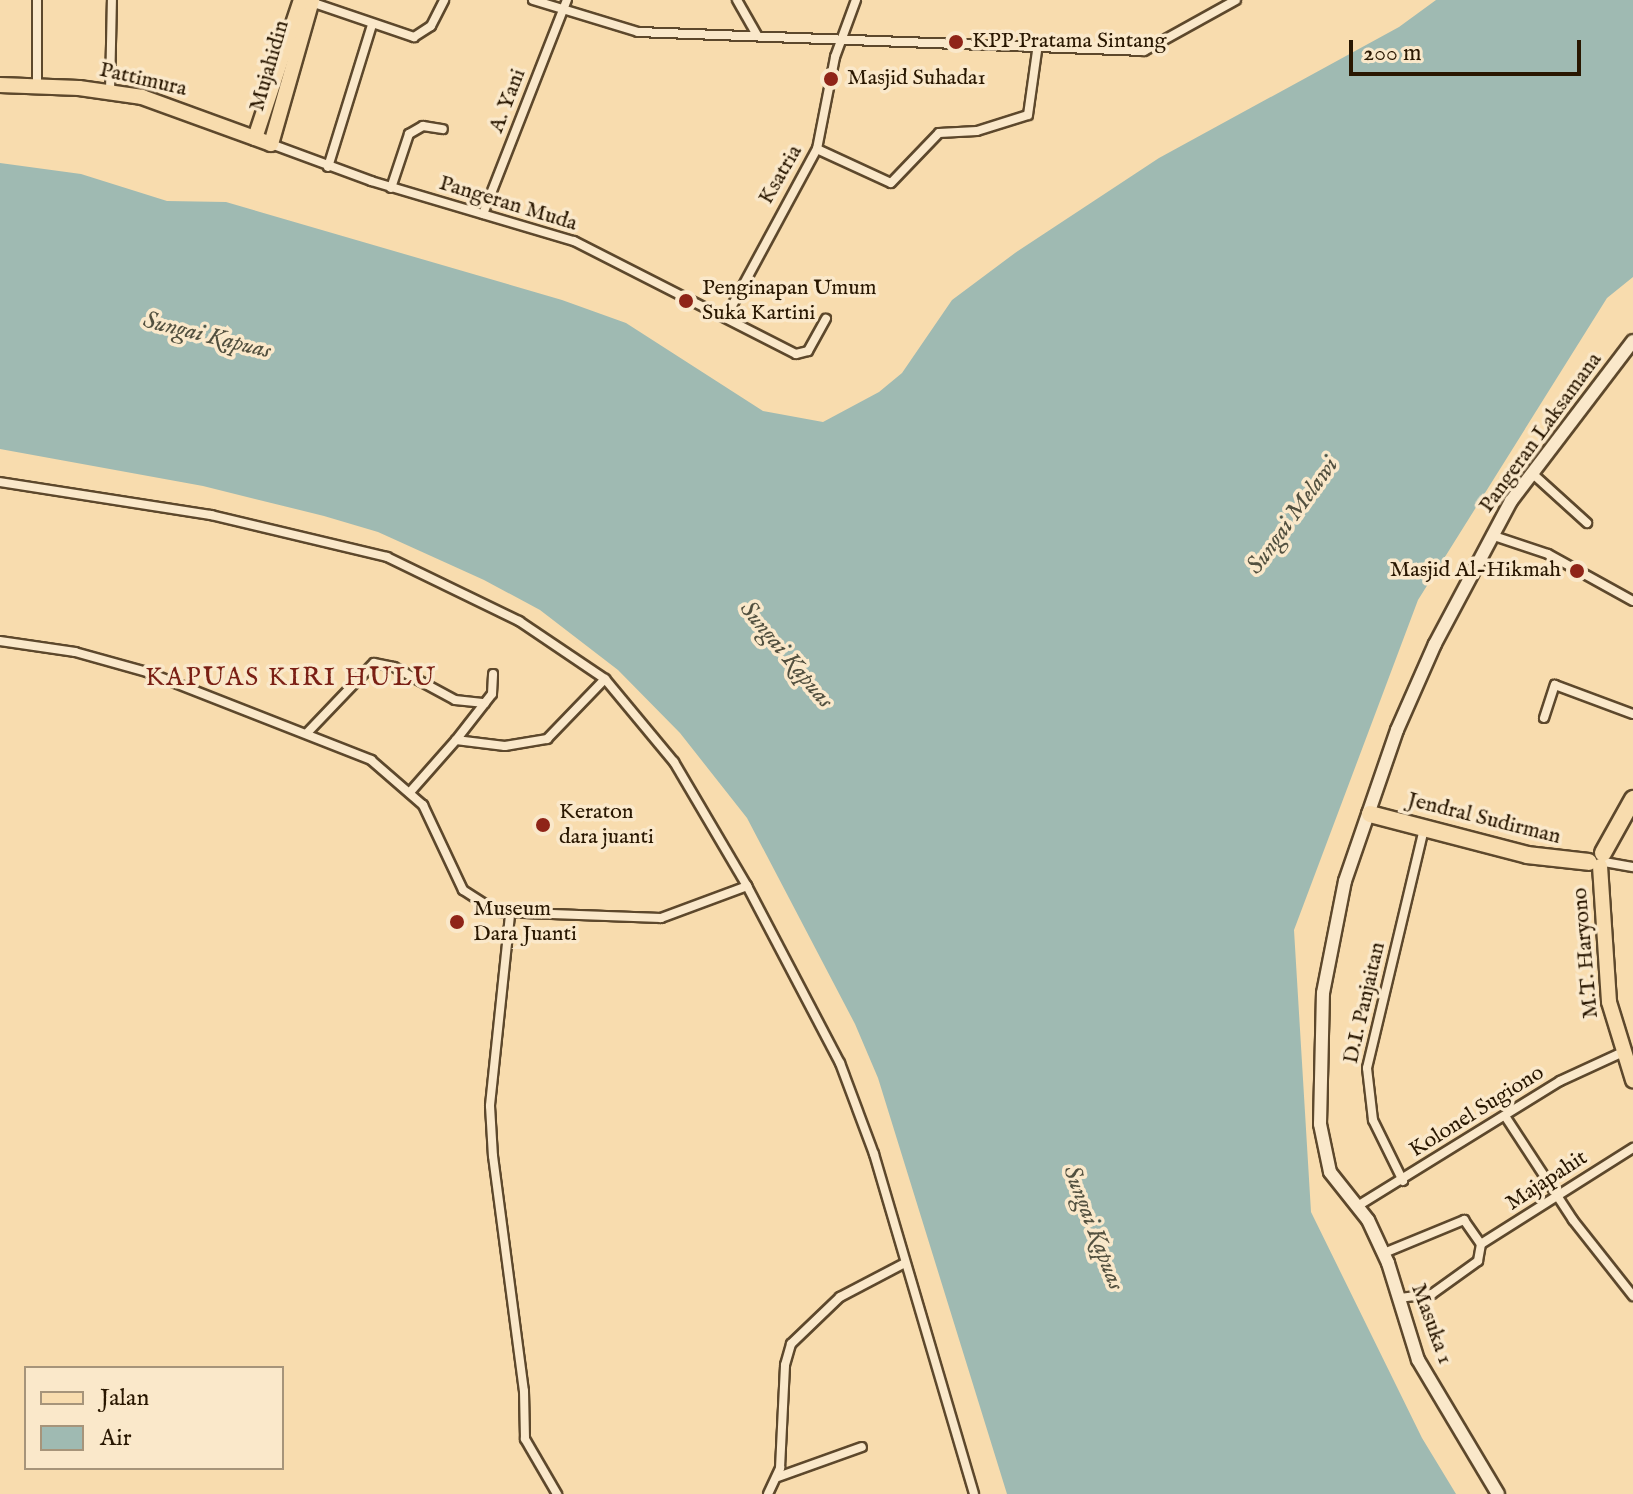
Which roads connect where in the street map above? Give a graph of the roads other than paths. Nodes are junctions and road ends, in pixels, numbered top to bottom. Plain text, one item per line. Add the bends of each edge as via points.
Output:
1 (37, 0) edge
2 (112, 0) edge
3 (444, 0) edge
4 (533, 0) edge
5 (567, 0) edge
6 (737, 0) edge
7 (856, 0) edge
8 (1236, 0) edge
9 (308, 1) edge
10 (562, 11) junction
11 (372, 25) junction
12 (757, 35) junction
13 (839, 41) junction
14 (1038, 44) junction
15 (0, 85) edge
16 (37, 85) junction
17 (110, 92) junction
18 (443, 129) dead end
19 (255, 138) junction
20 (271, 144) junction
21 (817, 149) junction
22 (328, 167) junction
23 (391, 188) junction
24 (483, 214) junction
25 (726, 317) junction
26 (826, 319) dead end
27 (1633, 341) edge
28 (1533, 474) junction
29 (0, 482) edge
30 (1587, 523) dead end
31 (1491, 535) junction
32 (1633, 601) edge
33 (0, 641) edge
34 (493, 674) dead end
35 (605, 679) junction
36 (485, 703) junction
37 (1633, 714) edge
38 (1544, 718) dead end
39 (307, 733) junction
40 (456, 740) junction
41 (411, 791) junction
42 (1633, 799) edge
43 (1370, 814) junction
44 (1628, 822) edge
45 (1424, 828) junction
46 (1599, 860) junction
47 (1633, 867) edge
48 (747, 886) junction
49 (510, 915) junction
50 (1626, 1060) edge
51 (1633, 1080) edge
52 (1505, 1116) junction
53 (1633, 1148) edge
54 (1403, 1181) junction
55 (1557, 1196) junction
56 (1356, 1207) junction
57 (1481, 1244) junction
58 (1384, 1253) junction
59 (905, 1263) junction
60 (1633, 1296) edge
61 (1401, 1302) junction
62 (862, 1447) dead end
63 (778, 1477) junction
64 (557, 1494) edge
65 (768, 1494) edge
66 (974, 1494) edge
67 (1498, 1494) edge

1 - 16 street
2 - 17 street
3 - 11 street via 426,32 414,37
4 - 10 street
5 - 10 street, A. Yani
6 - 12 street
7 - 13 street, Ksatria
8 - 14 street via 1144,51
9 - 11 street
9 - 19 main road
9 - 20 main road, Mujahidin
10 - 12 street via 638,32
10 - 24 street, A. Yani
11 - 22 street
12 - 13 street
13 - 14 street
13 - 21 street, Ksatria
14 - 21 street via 1028,115 977,131 939,133 891,183
15 - 16 main road, Pattimura
16 - 17 main road, Pattimura
17 - 19 main road, Pattimura via 152,100
18 - 23 street via 414,128
19 - 20 main road, Pattimura
20 - 22 street, Pangeran Muda
21 - 25 street, Ksatria
22 - 23 street, Pangeran Muda
23 - 24 street, Pangeran Muda
24 - 25 street, Pangeran Muda via 574,241
25 - 26 street, Pangeran Muda via 803,354
27 - 28 street, Pangeran Laksamana
28 - 30 street
28 - 31 street, Pangeran Laksamana
29 - 35 street via 211,515 387,557 519,621
31 - 32 street via 1548,554
31 - 43 street, Pangeran Laksamana via 1397,730
33 - 39 street via 113,661
34 - 36 street via 494,690
35 - 40 street via 544,741 505,746
35 - 48 street via 674,762
36 - 39 street via 455,700 394,667 374,663
36 - 40 street
37 - 38 street via 1555,685
39 - 41 street via 371,760
40 - 41 street
41 - 49 street via 438,832 463,890 480,905
42 - 44 highway
43 - 45 highway, Jendral Sudirman
43 - 56 street, Pangeran Laksamana via 1345,881 1319,1037 1325,1150 1338,1188
44 - 46 highway
45 - 46 highway, Jendral Sudirman via 1542,858
45 - 54 street, D.I. Panjaitan via 1367,1068 1373,1120
46 - 47 street
46 - 50 main road, M.T. Haryono via 1609,1002
48 - 49 street via 661,918
48 - 59 street via 840,1063 874,1154
49 - 64 street via 491,1117 524,1391 523,1429 532,1456
50 - 51 main road, M.T. Haryono
50 - 52 street, Kolonel Sugiono via 1560,1081
52 - 54 street, Kolonel Sugiono
52 - 55 street
53 - 55 street, Majapahit
54 - 56 street, Kolonel Sugiono
55 - 57 street, Majapahit
55 - 60 street
56 - 58 street, Masuka 1
57 - 58 street via 1464,1220
57 - 61 street via 1478,1261 1432,1294
58 - 61 street, Masuka 1
59 - 63 street via 840,1297 791,1344
59 - 66 street
61 - 67 street, Masuka 1 via 1423,1371
62 - 63 street
63 - 65 street

